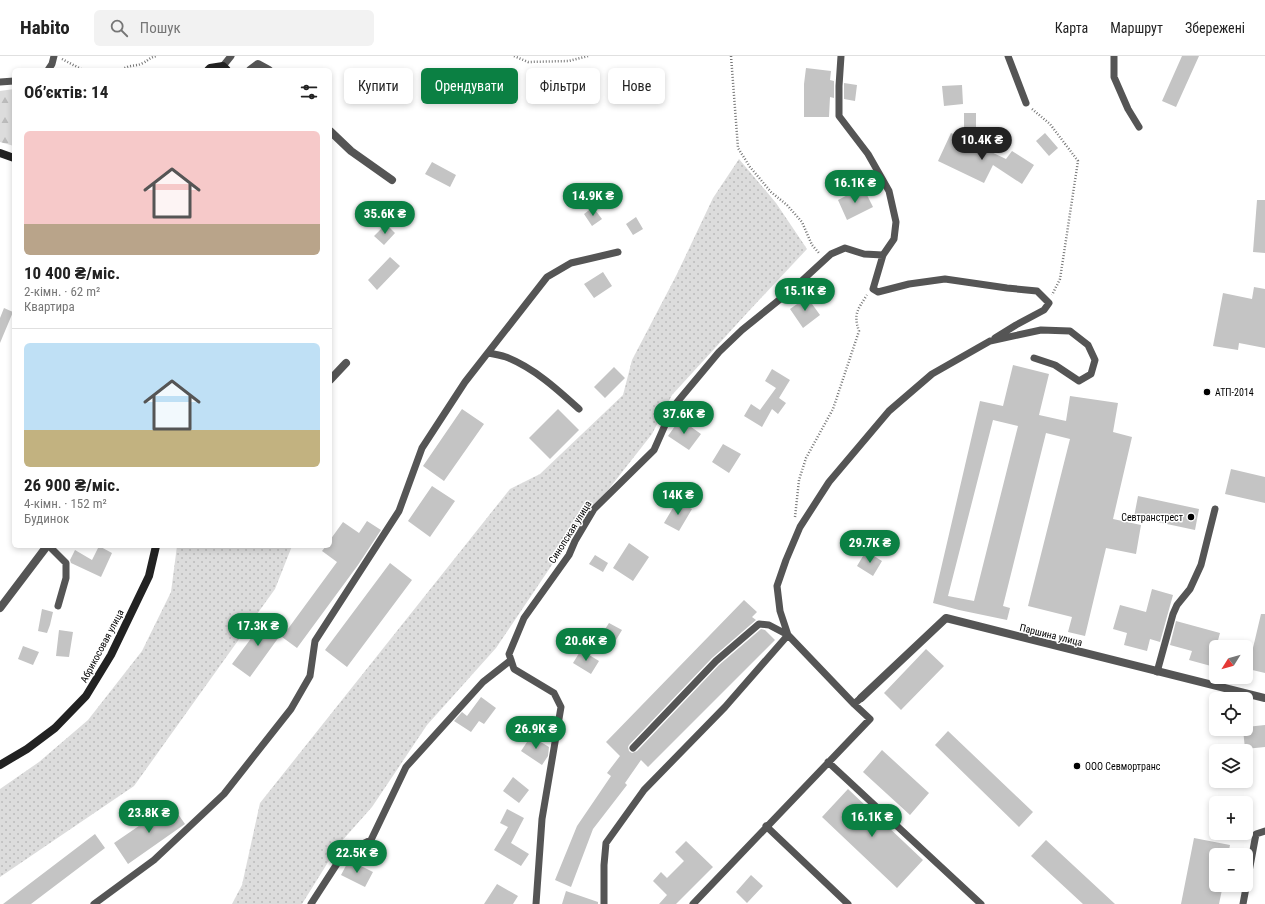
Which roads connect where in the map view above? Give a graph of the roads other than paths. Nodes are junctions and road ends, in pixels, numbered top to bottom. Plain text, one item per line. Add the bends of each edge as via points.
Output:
1 (54, 56) edge
2 (231, 56) edge
3 (841, 56) edge
4 (1008, 56) edge
5 (1114, 56) edge
6 (49, 68) edge
7 (210, 68) edge
8 (225, 68) edge
9 (253, 68) edge
10 (265, 68) edge
11 (12, 81) edge
12 (0, 82) edge
13 (1026, 103) road end
14 (1139, 127) dead end
15 (332, 133) edge
16 (0, 153) edge
17 (12, 157) edge
18 (392, 180) dead end
19 (618, 252) dead end
20 (883, 255) junction
21 (990, 342) junction
22 (488, 353) junction
23 (1034, 358) dead end
24 (346, 363) dead end
25 (332, 378) edge
26 (579, 410) dead end
27 (1215, 509) dead end
28 (46, 548) edge
29 (50, 548) edge
30 (155, 548) edge
31 (58, 606) dead end
32 (0, 608) edge
33 (788, 635) junction
34 (511, 660) junction
35 (1157, 672) junction
36 (861, 698) joint
37 (1265, 698) edge
38 (854, 704) junction
39 (632, 748) dead end
40 (828, 762) junction
41 (0, 765) edge
42 (766, 826) junction
43 (1265, 831) edge
44 (94, 904) edge
45 (311, 904) edge
46 (536, 904) edge
47 (604, 904) edge
48 (693, 904) edge
49 (848, 904) edge
50 (981, 904) edge
51 (1243, 904) edge

1 - 6 lane
2 - 8 lane
3 - 20 lane via 840,116 868,154 889,191 896,222 894,239
4 - 13 lane
5 - 14 lane via 1114,77
7 - 8 main road
9 - 10 street via 258,64
11 - 12 lane
15 - 18 street
16 - 17 main road
19 - 22 lane via 571,263 547,277
20 - 21 lane via 873,289 878,292 945,279 1037,291 1049,303 1044,310
20 - 34 lane, Синопская улица via 864,254 845,248 831,254 719,352 673,407 654,450 594,509 569,555 524,618 509,654
21 - 23 lane via 1040,330 1070,332 1088,346 1095,360 1091,374 1079,381 1055,365
21 - 33 lane via 932,374 890,411 829,482 802,524 777,586 780,611
22 - 26 lane via 505,357 529,369
22 - 44 lane via 465,382 422,448 399,511 315,641 310,676 291,709 224,794 154,860
24 - 25 street
27 - 35 lane via 1201,565 1173,614
28 - 32 street
29 - 31 lane via 66,563 66,578
30 - 41 main road, Абрикосовая улица via 148,576 111,655 86,696 55,728
33 - 38 lane
33 - 39 lane via 769,625 760,624 716,661
33 - 47 lane via 725,707 644,790 606,843
34 - 45 lane via 483,682 406,767 371,840 344,853
34 - 46 lane via 514,669 554,693 561,707 542,819
35 - 36 street, Паршина улица via 946,618
35 - 37 street, Паршина улица
36 - 38 lane
38 - 40 lane via 870,719
40 - 42 lane
40 - 50 lane
42 - 48 lane
42 - 49 lane
43 - 51 lane via 1256,834

